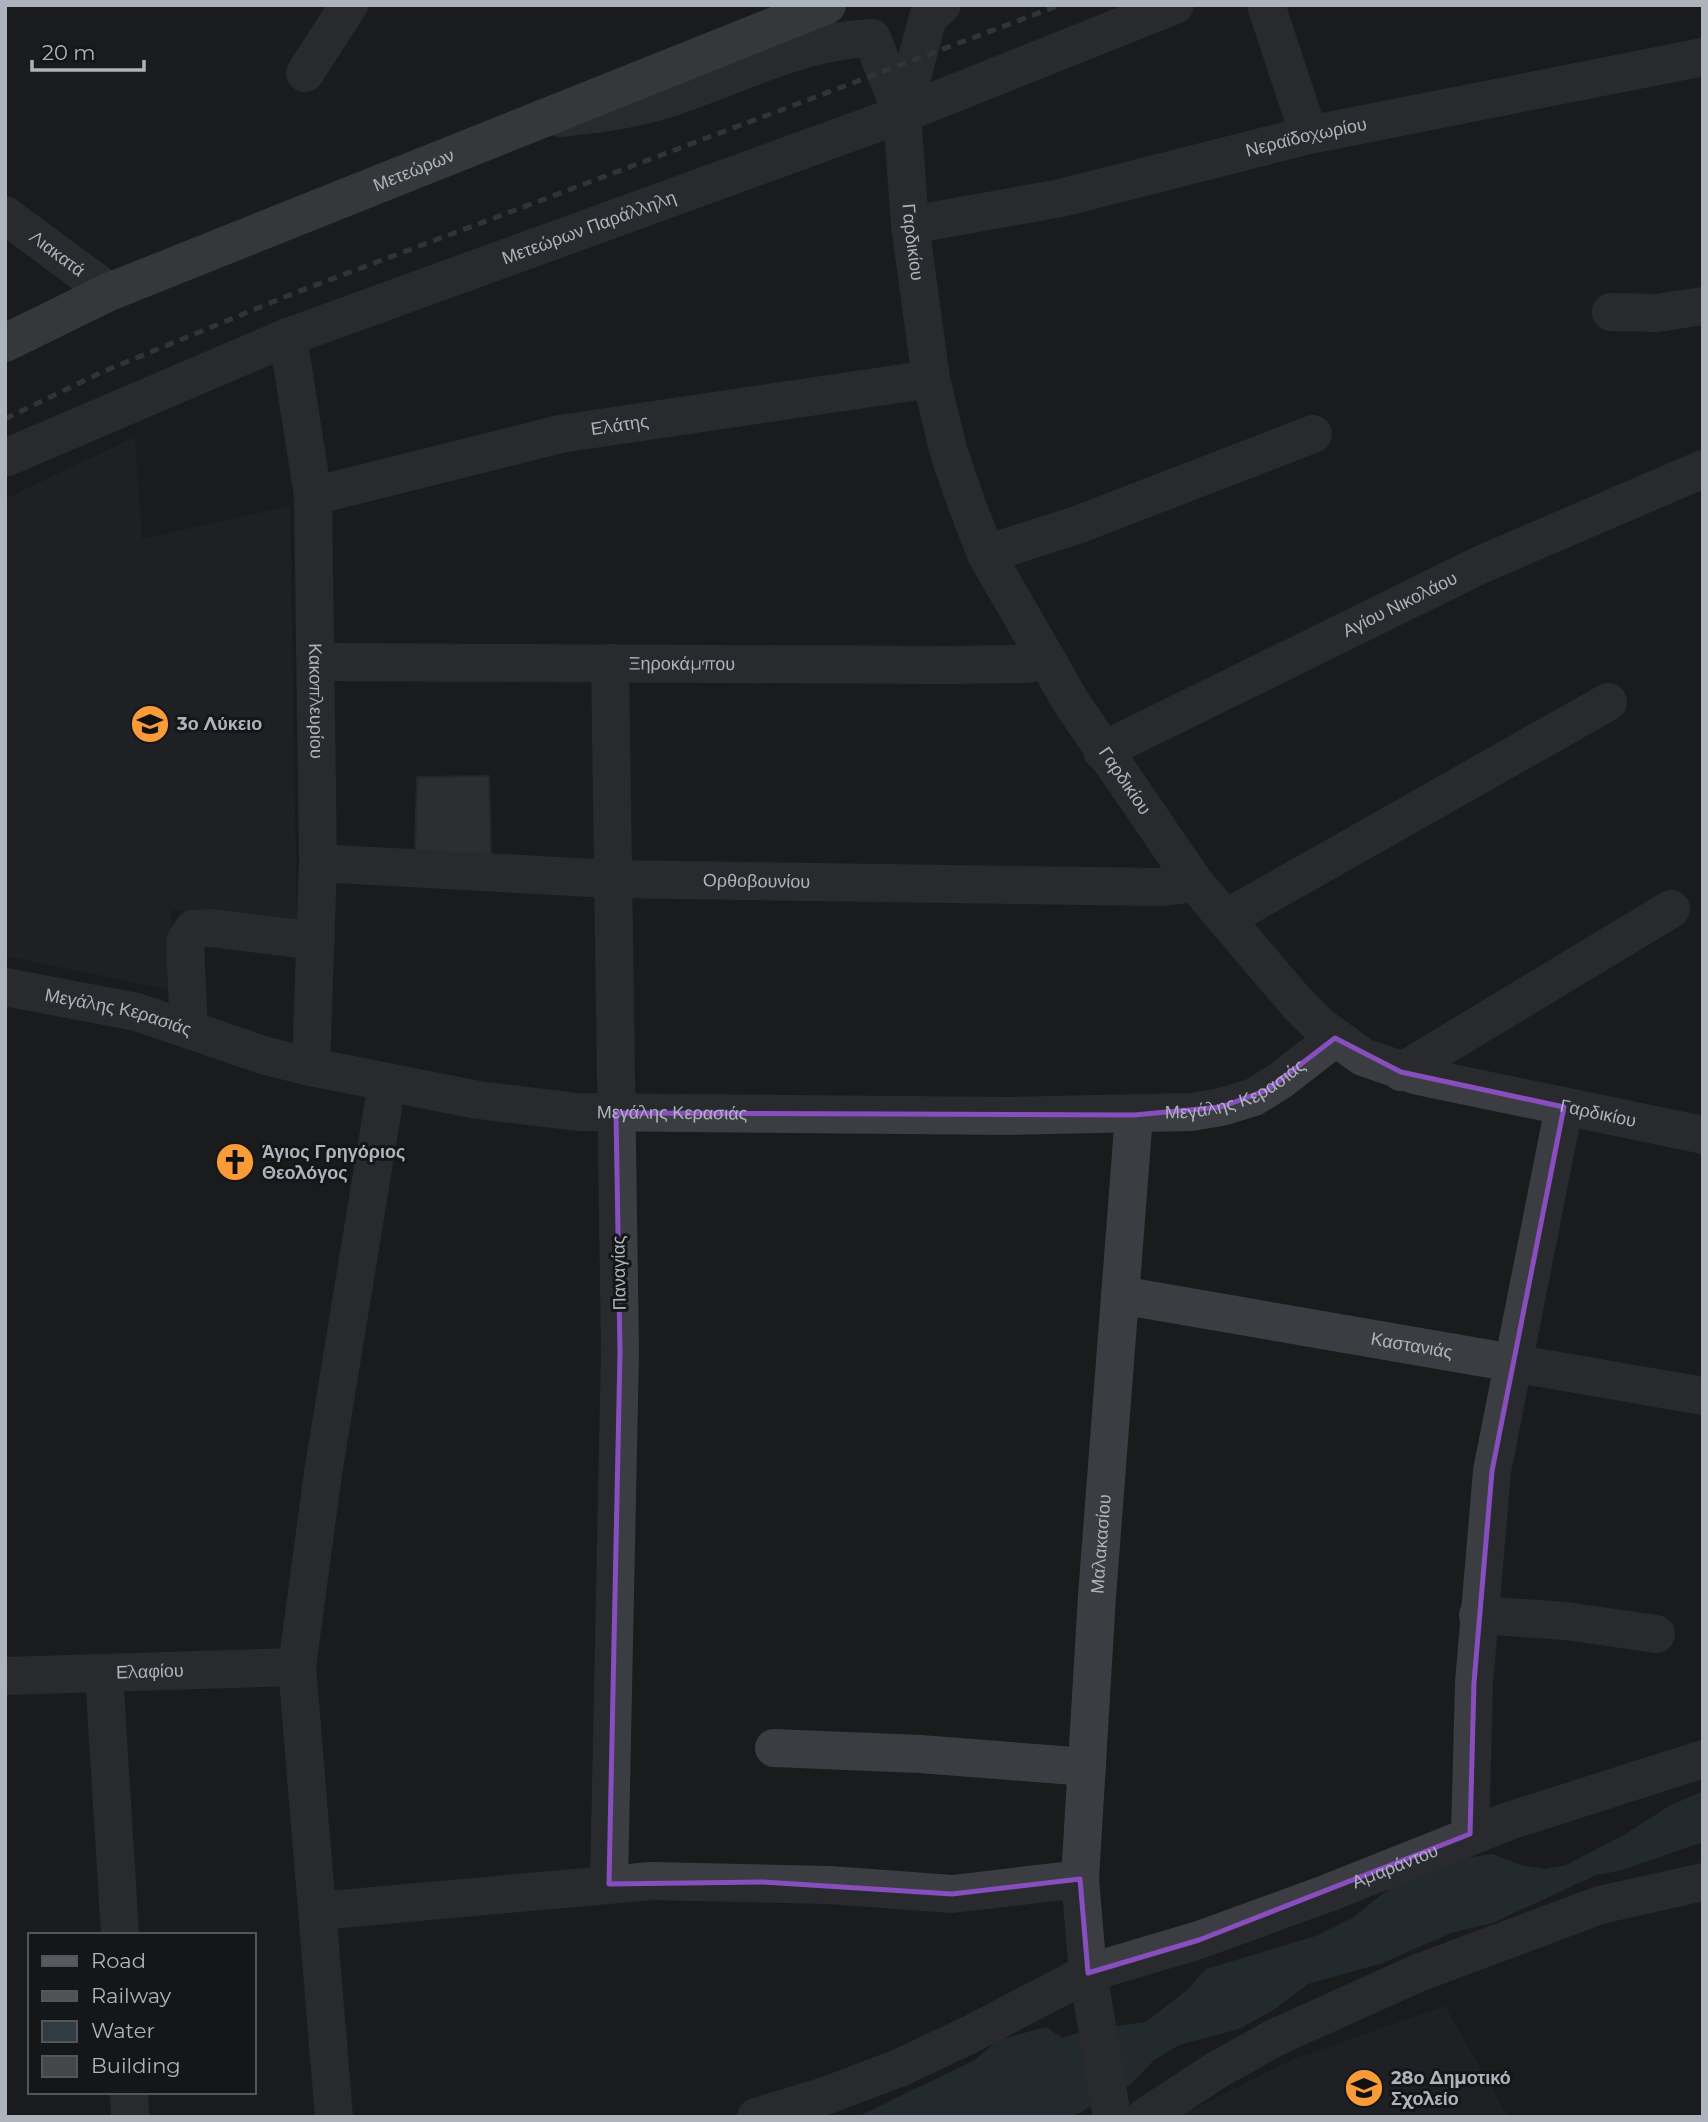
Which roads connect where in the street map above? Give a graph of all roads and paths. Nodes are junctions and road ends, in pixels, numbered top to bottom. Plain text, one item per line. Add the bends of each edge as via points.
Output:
1 (349, 5) edge
2 (942, 5) edge
3 (1175, 5) edge
4 (1265, 5) edge
5 (807, 9) edge
6 (1703, 57) edge
7 (305, 73) dead end
8 (902, 114) junction
9 (542, 121) junction
10 (1309, 135) junction
11 (5, 215) edge
12 (910, 225) junction
13 (109, 292) junction
14 (1703, 306) edge
15 (1611, 312) dead end
16 (288, 337) junction
17 (5, 343) edge
18 (931, 379) junction
19 (1312, 434) dead end
20 (5, 458) edge
21 (1703, 469) edge
22 (313, 496) junction
23 (986, 554) junction
24 (1047, 660) junction
25 (317, 662) junction
26 (610, 663) junction
27 (1608, 702) dead end
28 (1102, 751) junction
29 (318, 863) junction
30 (611, 879) junction
31 (1195, 883) junction
32 (1671, 909) dead end
33 (1225, 919) junction
34 (316, 941) junction
35 (5, 988) edge
36 (189, 1029) junction
37 (1335, 1038) junction
38 (311, 1068) junction
39 (1401, 1072) junction
40 (387, 1083) junction
41 (1564, 1107) junction
42 (616, 1113) junction
43 (1134, 1115) junction
44 (1703, 1135) edge
45 (1120, 1295) junction
46 (1513, 1363) junction
47 (1703, 1396) edge
48 (1478, 1615) junction
49 (1656, 1634) dead end
50 (297, 1667) junction
51 (104, 1673) junction
52 (5, 1676) edge
53 (774, 1748) dead end
54 (1703, 1759) edge
55 (1087, 1767) junction
56 (1470, 1834) junction
57 (1080, 1879) junction
58 (1703, 1882) edge
59 (609, 1884) junction
60 (318, 1911) junction
61 (120, 1933) edge
62 (1087, 1973) junction
63 (129, 2094) edge
64 (130, 2117) edge
65 (334, 2117) edge
66 (756, 2117) edge
67 (1112, 2117) edge
68 (1145, 2117) edge

1 - 7 street
2 - 8 street via 928,17
3 - 8 street, Μετεώρων Παράλληλη
4 - 10 street
5 - 9 main road, Μετεώρων
6 - 10 street, Νεραϊδοχωρίου
8 - 9 street via 872,38 838,39 626,110
8 - 12 street, Γαρδικίου
8 - 16 street, Μετεώρων Παράλληλη
9 - 13 main road, Μετεώρων
10 - 12 street, Νεραϊδοχωρίου via 1061,198
11 - 13 street, Λιακατά
12 - 18 street, Γαρδικίου
13 - 17 main road, Μετεώρων
14 - 15 street via 1657,313
16 - 20 street, Μετεώρων Παράλληλη
16 - 22 street, Κακοπλευρίου
18 - 22 street, Ελάτης via 560,434
18 - 23 street, Γαρδικίου via 949,453
19 - 23 street via 1077,525
21 - 28 street, Αγίου Νικολάου via 1480,565
22 - 25 street, Κακοπλευρίου
23 - 24 street, Γαρδικίου
24 - 26 street, Ξηροκάμπου via 946,665
24 - 28 street, Γαρδικίου
25 - 26 street, Ξηροκάμπου
25 - 29 street, Κακοπλευρίου
26 - 30 street, Παναγίας
27 - 33 street
28 - 31 street, Γαρδικίου
29 - 30 street, Ορθοβουνίου
29 - 34 street, Κακοπλευρίου
30 - 31 street, Ορθοβουνίου via 1160,887
30 - 42 street, Παναγίας
31 - 33 street, Γαρδικίου
32 - 39 street
33 - 37 street, Γαρδικίου via 1297,1003
34 - 36 street via 193,929 185,942
34 - 38 street, Κακοπλευρίου
35 - 36 street, Μεγάλης Κερασιάς via 137,1012
36 - 38 street, Μεγάλης Κερασιάς
37 - 39 street, Γαρδικίου via 1363,1057
37 - 43 street, Μεγάλης Κερασιάς via 1254,1097 1206,1110
38 - 40 street, Μεγάλης Κερασιάς
39 - 41 street, Γαρδικίου
40 - 42 street, Μεγάλης Κερασιάς via 521,1106
40 - 50 street via 325,1460
41 - 44 street, Γαρδικίου
41 - 46 street
42 - 43 street, Μεγάλης Κερασιάς
42 - 59 street, Παναγίας via 620,1352
43 - 45 street, Μαλακασίου
45 - 46 street, Καστανιάς
45 - 55 street, Μαλακασίου
46 - 47 street, Καστανιάς
46 - 48 street via 1492,1471
48 - 49 street
48 - 56 street
50 - 51 street, Ελαφίου
50 - 60 street
51 - 52 street, Ελαφίου
51 - 61 street
53 - 55 street
54 - 56 street, Αμαράντου
55 - 57 street, Μαλακασίου
56 - 62 street, Αμαράντου via 1199,1940
57 - 59 street via 952,1894 763,1882
57 - 62 street, Μαλακασίου
58 - 68 street via 1600,1905 1418,1973 1274,2038
59 - 60 street
60 - 65 street
62 - 66 street, Αμαράντου via 899,2068
62 - 67 street, Μαλακασίου
63 - 64 street

